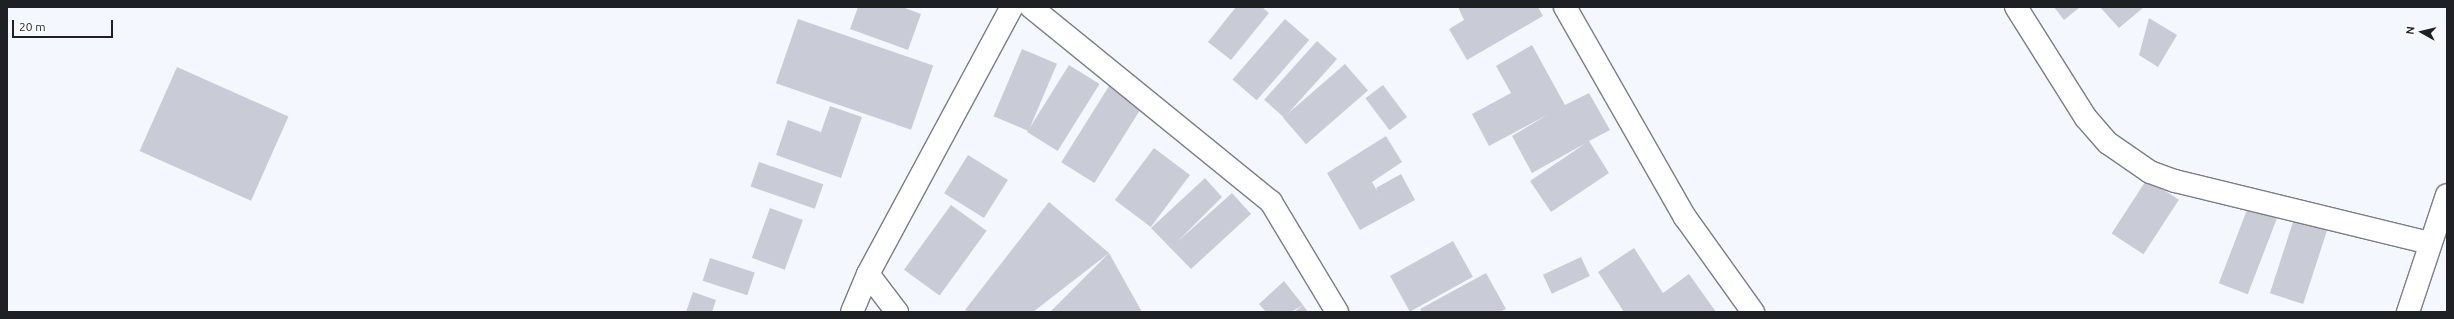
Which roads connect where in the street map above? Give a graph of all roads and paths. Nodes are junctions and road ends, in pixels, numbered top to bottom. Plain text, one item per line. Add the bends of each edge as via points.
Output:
1 (1012, 7) edge
2 (1031, 7) edge
3 (1565, 7) edge
4 (2016, 7) edge
5 (2447, 195) edge
6 (2430, 243) junction
7 (868, 274) junction
8 (852, 312) edge
9 (897, 312) edge
10 (1337, 312) edge
11 (1753, 312) edge
12 (2408, 312) edge

1 - 7 street
2 - 10 street via 1271,202
3 - 11 street via 1685,217
4 - 6 street via 2086,118 2108,143 2150,172 2175,181
5 - 6 street
6 - 12 street
7 - 8 street
7 - 9 street

